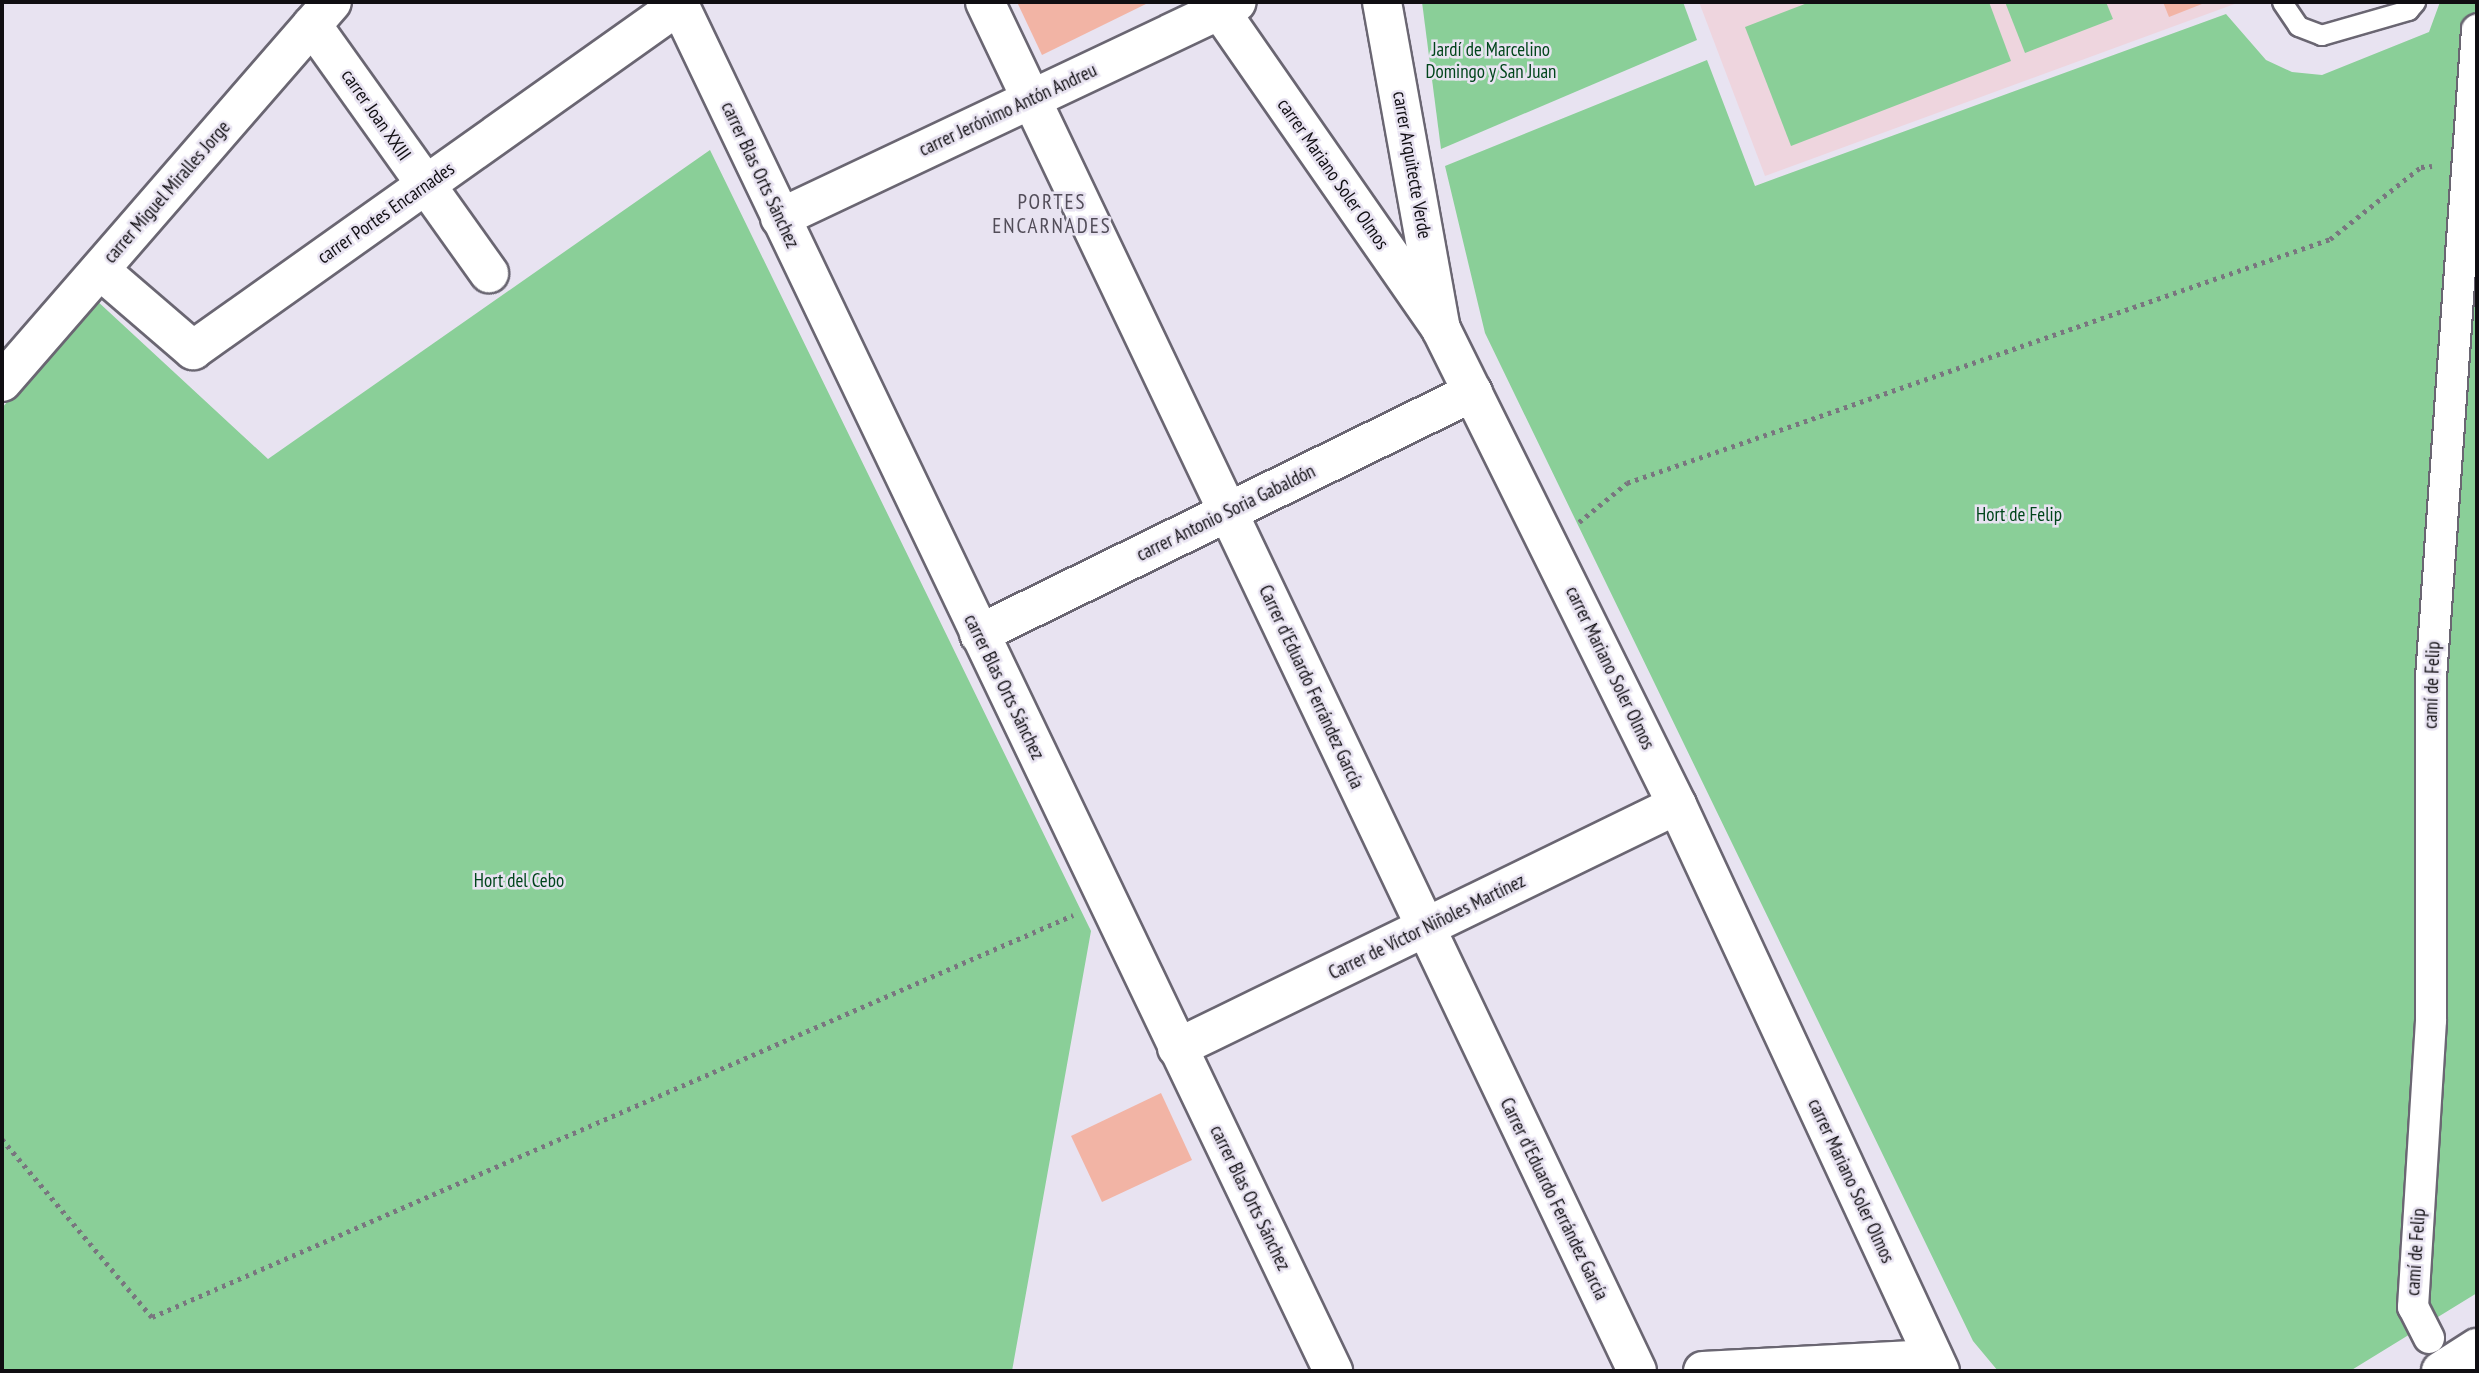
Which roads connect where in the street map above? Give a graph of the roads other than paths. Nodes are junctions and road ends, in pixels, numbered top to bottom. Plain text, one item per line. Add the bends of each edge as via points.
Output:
1 (985, 2) edge
2 (1382, 2) edge
3 (2282, 2) edge
4 (2415, 2) edge
5 (679, 3) edge
6 (1223, 5) edge
7 (322, 13) edge
8 (2477, 30) edge
9 (1030, 99) junction
10 (426, 184) junction
11 (780, 218) junction
12 (100, 270) junction
13 (489, 273) dead end
14 (1441, 329) junction
15 (2, 382) edge
16 (1474, 392) junction
17 (1228, 512) junction
18 (979, 634) junction
19 (1677, 805) junction
20 (1425, 928) junction
21 (1177, 1048) junction
22 (2477, 1349) edge
23 (2435, 1354) edge
24 (1937, 1365) edge
25 (1333, 1371) edge
26 (1637, 1371) edge
27 (1703, 1371) edge

1 - 9 street, Carrer d'Eduardo Ferrández García
2 - 14 street, carrer Arquitecte Verde
3 - 4 lane via 2298,26 2321,35 2408,10
5 - 10 street, carrer Portes Encarnades
5 - 11 street, carrer Blas Orts Sánchez
6 - 9 street, carrer Jerónimo Antón Andreu
6 - 14 street, carrer Mariano Soler Olmos
7 - 10 street, carrer Joan XXIII
7 - 12 street, carrer Miguel Miralles Jorge
8 - 23 street, camí de Felip via 2431,678 2431,1020 2413,1307
9 - 11 street, carrer Jerónimo Antón Andreu
9 - 17 street, Carrer d'Eduardo Ferrández García
10 - 12 street, carrer Portes Encarnades via 193,350
10 - 13 street, carrer Joan XXIII
11 - 18 street, carrer Blas Orts Sánchez
12 - 15 street, carrer Miguel Miralles Jorge
14 - 16 street, carrer Mariano Soler Olmos
16 - 17 street, carrer Antonio Soria Gabaldón
16 - 19 street, carrer Mariano Soler Olmos
17 - 18 street, carrer Antonio Soria Gabaldón
17 - 20 street, Carrer d'Eduardo Ferrández García
18 - 21 street, carrer Blas Orts Sánchez
19 - 20 street, Carrer de Víctor Niñoles Martínez
19 - 24 street, carrer Mariano Soler Olmos
20 - 21 street, Carrer de Víctor Niñoles Martínez
20 - 26 street, Carrer d'Eduardo Ferrández García
21 - 25 street, carrer Blas Orts Sánchez
22 - 23 street
24 - 27 street

